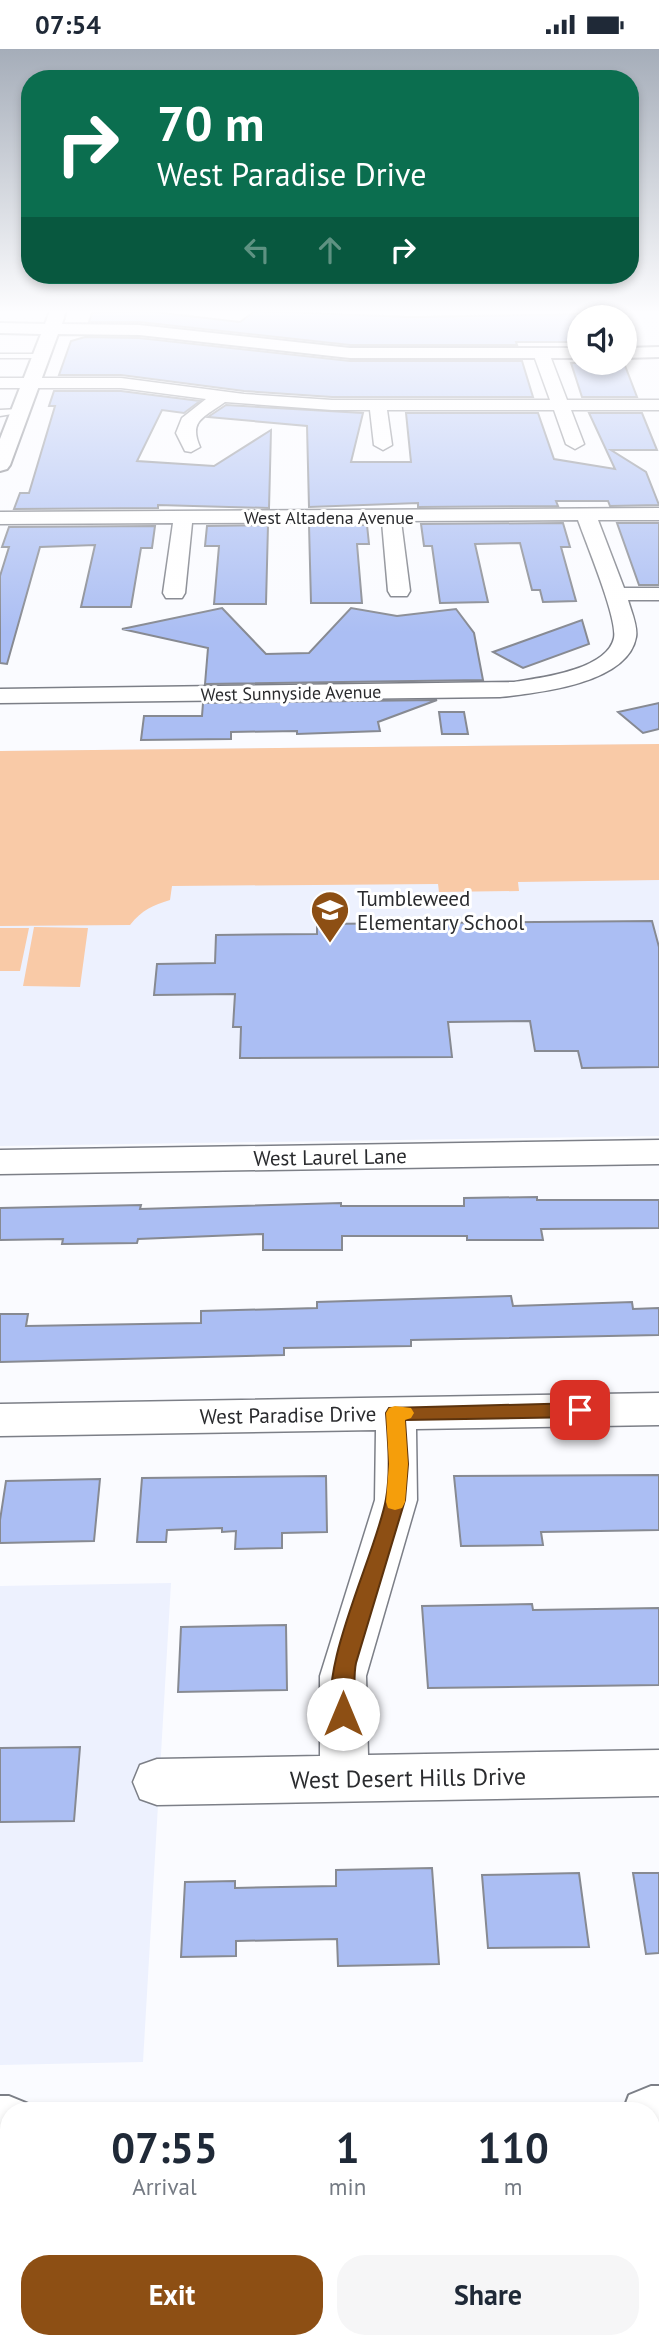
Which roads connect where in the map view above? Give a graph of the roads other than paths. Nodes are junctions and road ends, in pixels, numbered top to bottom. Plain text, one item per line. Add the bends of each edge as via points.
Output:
1 (17, 418) edge
2 (193, 418) edge
3 (380, 418) edge
4 (566, 418) edge
5 (575, 444) dead end
6 (4, 445) edge
7 (383, 445) dead end
8 (191, 447) dead end
9 (0, 465) edge
10 (659, 514) edge
11 (586, 515) junction
12 (391, 516) junction
13 (0, 518) edge
14 (183, 518) junction
15 (399, 591) dead end
16 (174, 593) dead end
17 (613, 594) junction
18 (659, 594) edge
19 (581, 675) junction
20 (606, 689) dead end
21 (0, 695) edge
22 (659, 1152) edge
23 (0, 1161) edge
24 (659, 1409) edge
25 (395, 1413) junction
26 (0, 1420) edge
27 (659, 1773) edge
28 (344, 1779) junction
29 (157, 1782) dead end

1 - 6 street
2 - 8 street via 185,433
3 - 7 street
4 - 5 street
6 - 9 street
10 - 11 street, West Altadena Avenue
11 - 12 street, West Altadena Avenue
11 - 17 street, West Sunnyside Avenue
12 - 14 street, West Altadena Avenue
12 - 15 street
13 - 14 street, West Altadena Avenue
14 - 16 street
17 - 18 street
17 - 19 street, West Sunnyside Avenue via 625,639 615,655
19 - 20 street
19 - 21 street, West Sunnyside Avenue via 545,686 500,690
22 - 23 street, West Laurel Lane
24 - 25 street, West Paradise Drive
25 - 26 street, West Paradise Drive
25 - 28 street via 396,1500 343,1676
27 - 28 street, West Desert Hills Drive
28 - 29 street, West Desert Hills Drive

